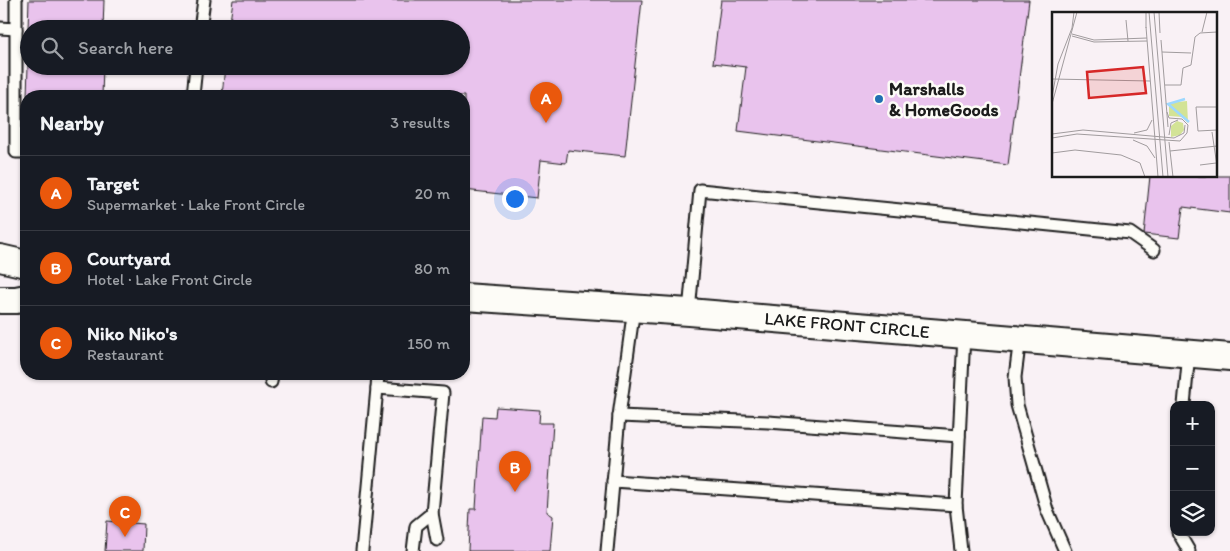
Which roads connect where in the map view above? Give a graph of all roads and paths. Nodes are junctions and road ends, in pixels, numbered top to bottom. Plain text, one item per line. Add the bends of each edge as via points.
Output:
1 (16, 0) edge
2 (204, 0) edge
3 (201, 20) edge
4 (0, 28) edge
5 (16, 29) junction
6 (195, 75) edge
7 (194, 90) edge
8 (20, 152) edge
9 (1154, 250) dead end
10 (0, 258) edge
11 (20, 263) edge
12 (470, 297) edge
13 (20, 299) edge
14 (0, 300) edge
15 (634, 308) junction
16 (689, 312) junction
17 (964, 334) junction
18 (1020, 338) junction
19 (1189, 353) junction
20 (1230, 357) edge
21 (378, 380) edge
22 (377, 388) junction
23 (1184, 401) edge
24 (619, 416) junction
25 (959, 436) junction
26 (613, 481) junction
27 (956, 505) junction
28 (432, 513) junction
29 (1180, 536) edge
30 (437, 540) dead end
31 (362, 551) edge
32 (413, 551) edge
33 (607, 551) edge
34 (961, 551) edge
35 (1065, 551) edge
36 (1189, 551) edge

1 - 5 lane
2 - 3 lane
4 - 5 lane
5 - 8 lane via 16,152
6 - 7 lane
9 - 16 lane via 1130,233 700,190
10 - 11 street
12 - 15 street, LAKE FRONT CIRCLE
13 - 14 street
15 - 16 street, LAKE FRONT CIRCLE
15 - 24 lane
16 - 17 street, LAKE FRONT CIRCLE
17 - 18 street, LAKE FRONT CIRCLE
17 - 25 lane
18 - 19 street, LAKE FRONT CIRCLE
18 - 35 lane via 1015,377 1017,405 1047,510
19 - 20 street, LAKE FRONT CIRCLE
19 - 23 lane
21 - 22 lane
22 - 28 lane via 444,393
22 - 31 lane
24 - 25 lane via 768,422
24 - 26 lane
25 - 27 lane
26 - 27 lane
26 - 33 lane
27 - 34 lane
28 - 30 lane
28 - 32 lane via 416,526
29 - 36 lane

